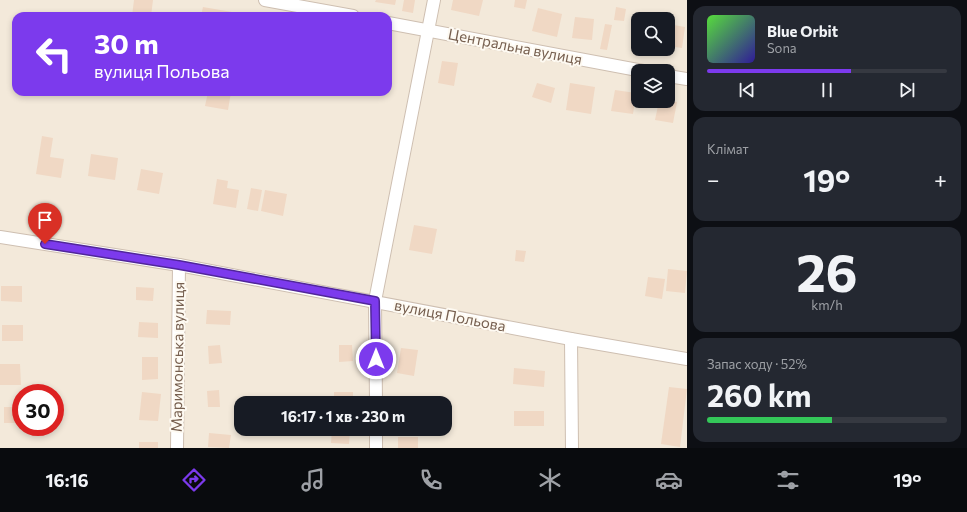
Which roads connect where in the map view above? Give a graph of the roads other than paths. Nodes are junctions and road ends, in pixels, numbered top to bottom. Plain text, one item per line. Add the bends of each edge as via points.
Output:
1 (266, 0) edge
2 (434, 0) edge
3 (330, 12) edge
4 (392, 23) edge
5 (429, 30) junction
6 (631, 69) edge
7 (675, 77) edge
8 (687, 80) edge
9 (0, 237) edge
10 (179, 265) junction
11 (375, 301) junction
12 (571, 339) junction
13 (687, 359) edge
14 (376, 396) edge
15 (376, 436) edge
16 (177, 448) edge
17 (376, 448) edge
18 (572, 448) edge

1 - 3 street
2 - 5 street
4 - 5 street, Центральна вулиця
5 - 6 street, Центральна вулиця
5 - 11 street
7 - 8 street
9 - 10 street, вулиця Польова
10 - 11 street, вулиця Польова
10 - 16 street, Маримонська вулиця
11 - 12 street, вулиця Польова
11 - 14 street
12 - 13 street, вулиця Польова
12 - 18 street
15 - 17 street

